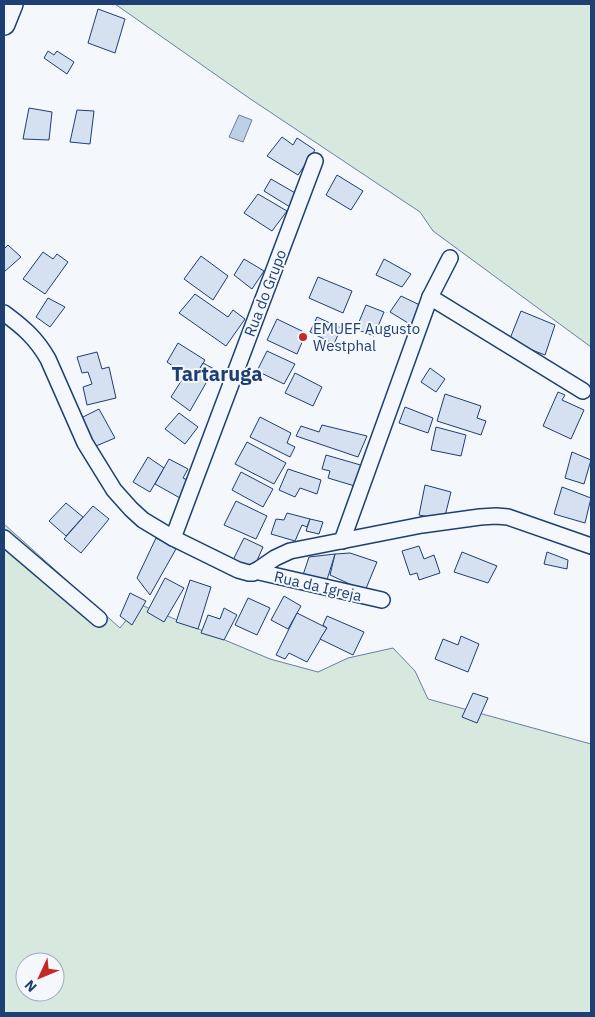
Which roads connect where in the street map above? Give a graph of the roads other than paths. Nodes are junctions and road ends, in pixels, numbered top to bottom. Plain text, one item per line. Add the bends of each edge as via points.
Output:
1 (12, 4) edge
2 (4, 24) edge
3 (315, 161) dead end
4 (450, 258) dead end
5 (430, 297) junction
6 (4, 313) edge
7 (583, 391) dead end
8 (4, 538) edge
9 (173, 538) junction
10 (342, 541) junction
11 (591, 546) edge
12 (255, 571) junction
13 (382, 600) dead end
14 (99, 619) dead end

1 - 2 street
3 - 9 street, Rua do Grupo
4 - 5 street
5 - 7 street
5 - 10 street
6 - 9 street via 40,346 85,444 114,490 143,520
8 - 14 street
9 - 12 street via 238,570
10 - 11 street via 422,525 496,516 508,517
10 - 12 street via 290,551
12 - 13 street, Rua da Igreja

